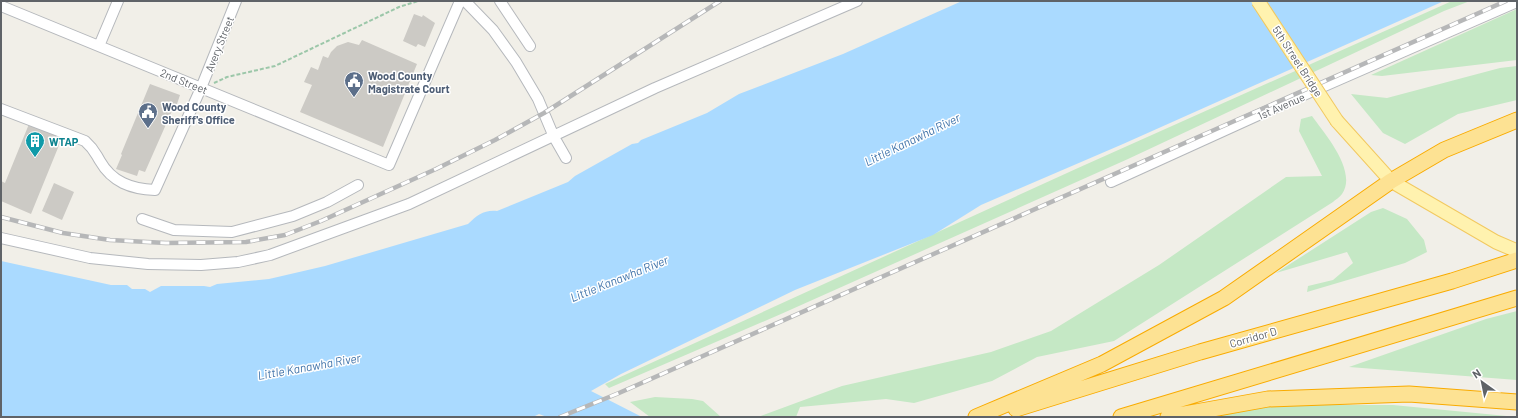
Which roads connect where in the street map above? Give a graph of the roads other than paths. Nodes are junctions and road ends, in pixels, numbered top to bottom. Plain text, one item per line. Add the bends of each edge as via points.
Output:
1 (118, 1) edge
2 (236, 1) edge
3 (500, 1) edge
4 (857, 1) edge
5 (1258, 1) edge
6 (461, 2) edge
7 (1517, 2) edge
8 (3, 7) edge
9 (99, 46) junction
10 (530, 46) dead end
11 (201, 88) junction
12 (1, 110) edge
13 (1517, 120) edge
14 (554, 137) junction
15 (566, 158) dead end
16 (1391, 181) junction
17 (1111, 182) dead end
18 (358, 185) dead end
19 (142, 219) dead end
20 (1, 238) edge
21 (1517, 251) edge
22 (1517, 260) edge
23 (1517, 298) edge
24 (1517, 402) edge
25 (976, 417) edge
26 (990, 417) edge
27 (1121, 417) edge
28 (1168, 417) edge

1 - 9 street
2 - 11 street, Avery Street
3 - 10 street
4 - 14 street via 655,88
5 - 16 main road, 5th Street Bridge, bridge via 1337,121
6 - 11 street, 2nd Street via 389,165
6 - 14 street via 493,30 516,62 538,99
7 - 17 street, 1st Avenue
8 - 9 street, 2nd Street
9 - 11 street, 2nd Street
11 - 12 street, Avery Street via 155,190 139,190 110,175 94,149 85,141
13 - 16 highway via 1444,150
14 - 15 street
14 - 20 street via 385,214 270,254 238,262 201,265 148,264 90,258
16 - 21 main road, 5th Street Bridge via 1496,242
16 - 25 highway via 1224,298 1102,364
18 - 19 street via 293,216 232,232 174,230
22 - 26 highway, Corridor D via 1452,281 1200,352
23 - 27 highway
24 - 28 highway via 1409,394 1268,399

